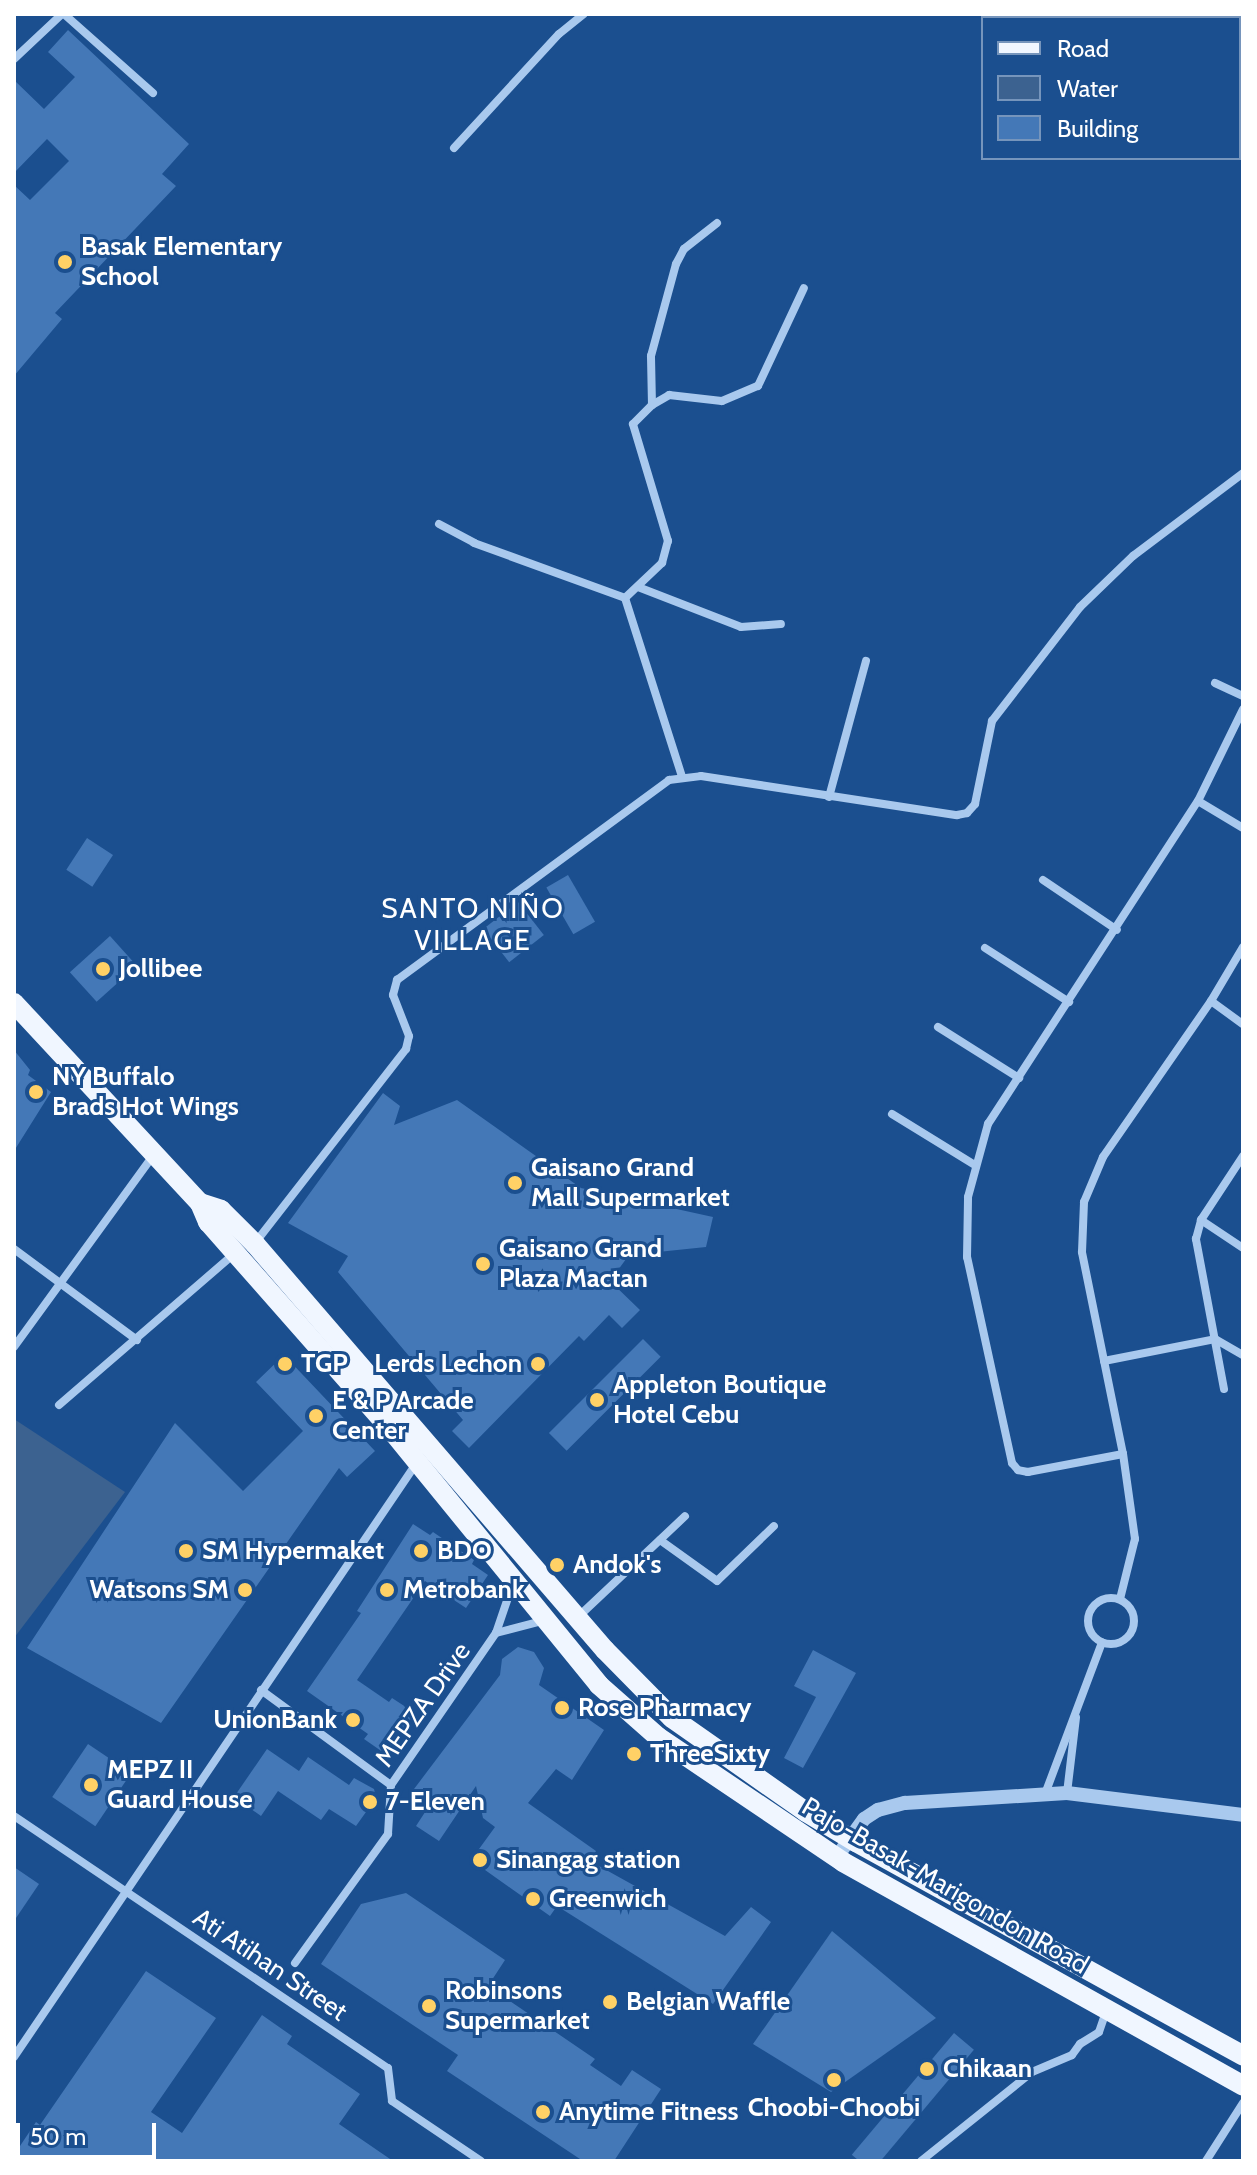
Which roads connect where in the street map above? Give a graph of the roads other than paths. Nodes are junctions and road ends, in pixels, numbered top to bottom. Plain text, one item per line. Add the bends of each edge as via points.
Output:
1 (63, 14) edge
2 (584, 14) edge
3 (14, 59) edge
4 (153, 93) dead end
5 (454, 148) dead end
6 (717, 223) dead end
7 (804, 288) dead end
8 (652, 405) junction
9 (1243, 473) edge
10 (439, 524) dead end
11 (638, 587) junction
12 (625, 598) junction
13 (781, 624) dead end
14 (866, 661) dead end
15 (1215, 683) dead end
16 (1243, 696) edge
17 (1243, 709) edge
18 (682, 777) junction
19 (829, 797) junction
20 (1198, 801) junction
21 (1243, 828) edge
22 (1043, 880) dead end
23 (1117, 930) junction
24 (1243, 947) edge
25 (985, 948) dead end
26 (1211, 1001) junction
27 (1069, 1002) junction
28 (14, 1003) edge
29 (1243, 1024) edge
30 (938, 1027) dead end
31 (1019, 1078) junction
32 (892, 1114) dead end
33 (156, 1153) junction
34 (1243, 1156) edge
35 (975, 1165) junction
36 (200, 1203) junction
37 (1201, 1220) junction
38 (255, 1244) junction
39 (1243, 1248) edge
40 (14, 1249) edge
41 (235, 1254) junction
42 (61, 1283) junction
43 (1215, 1339) junction
44 (137, 1340) junction
45 (14, 1347) edge
46 (1243, 1355) edge
47 (1104, 1361) junction
48 (1224, 1389) dead end
49 (59, 1405) dead end
50 (1123, 1454) junction
51 (416, 1463) junction
52 (685, 1516) dead end
53 (774, 1526) dead end
54 (660, 1540) junction
55 (514, 1582) junction
56 (1120, 1599) junction
57 (577, 1618) junction
58 (546, 1620) junction
59 (496, 1633) junction
60 (1102, 1642) junction
61 (261, 1690) junction
62 (1078, 1704) junction
63 (391, 1785) junction
64 (1067, 1793) junction
65 (1045, 1794) junction
66 (1243, 1815) edge
67 (14, 1816) edge
68 (800, 1821) junction
69 (850, 1838) junction
70 (836, 1858) junction
71 (125, 1892) junction
72 (295, 1963) dead end
73 (1107, 2009) junction
74 (1243, 2056) edge
75 (14, 2057) edge
76 (1243, 2086) edge
77 (1243, 2103) edge
78 (481, 2161) edge
79 (921, 2161) edge
80 (1206, 2161) edge

1 - 3 street
1 - 4 street
2 - 5 street via 559,34
6 - 8 street via 684,249 676,264 651,356
7 - 8 street via 758,386 722,401 669,395
8 - 11 street via 633,424 668,541 662,563
9 - 19 street via 1133,556 1080,607 992,721 975,804 967,813
10 - 12 street via 474,543
11 - 12 street
11 - 13 street via 741,627
12 - 18 street
14 - 19 street
15 - 16 street
17 - 20 street
18 - 19 street
18 - 38 street via 669,780 397,980 393,995 409,1036 406,1049
20 - 21 street
20 - 23 street
22 - 23 street
23 - 27 street
24 - 26 street
25 - 27 street
26 - 29 street
26 - 47 street via 1103,1157 1084,1202 1082,1252
27 - 31 street
28 - 33 main road, Pajo-Basak-Marigondon Road
30 - 31 street
31 - 35 street via 988,1124
32 - 35 street
33 - 36 main road, Pajo-Basak-Marigondon Road
33 - 42 street
34 - 37 street
35 - 50 street via 968,1197 967,1257 1012,1463 1028,1472
36 - 38 main road, Pajo-Basak-Marigondon Road via 221,1210
36 - 41 main road, Pajo-Basak-Marigondon Road via 208,1222
37 - 39 street
37 - 43 street via 1196,1239
38 - 57 main road, Pajo-Basak-Marigondon Road
40 - 42 street
41 - 44 street
41 - 51 main road, Pajo-Basak-Marigondon Road
42 - 44 street
42 - 45 street
43 - 46 street
43 - 47 street
43 - 48 street
44 - 49 street
47 - 50 street
50 - 56 street via 1135,1539
51 - 55 main road, Pajo-Basak-Marigondon Road
51 - 61 street
52 - 54 street
53 - 54 street via 717,1581
54 - 57 street
55 - 58 main road, Pajo-Basak-Marigondon Road
55 - 59 street, MEPZA Drive
56 - 60 street via 1103,1599 1088,1616 1090,1632
56 - 60 street via 1131,1608 1133,1629 1124,1641
57 - 68 main road, Pajo-Basak-Marigondon Road via 672,1718
58 - 59 street, MEPZA Drive
58 - 68 main road, Pajo-Basak-Marigondon Road via 599,1685 658,1737
59 - 63 street, MEPZA Drive
60 - 62 street
61 - 63 street
61 - 71 street
62 - 64 street
62 - 65 street
63 - 72 street, MEPZA Drive via 388,1834
64 - 65 street
64 - 66 street
65 - 69 street via 905,1803 878,1810
67 - 71 street, Ati Atihan Street
68 - 69 main road, Pajo-Basak-Marigondon Road
68 - 70 main road, Pajo-Basak-Marigondon Road
69 - 70 street
69 - 74 main road, Pajo-Basak-Marigondon Road
70 - 73 main road, Pajo-Basak-Marigondon Road
71 - 75 street
71 - 78 street, Ati Atihan Street via 388,2068 392,2101
73 - 76 main road, Pajo-Basak-Marigondon Road
73 - 79 street via 1099,2032 1072,2055 1032,2072
77 - 80 street

